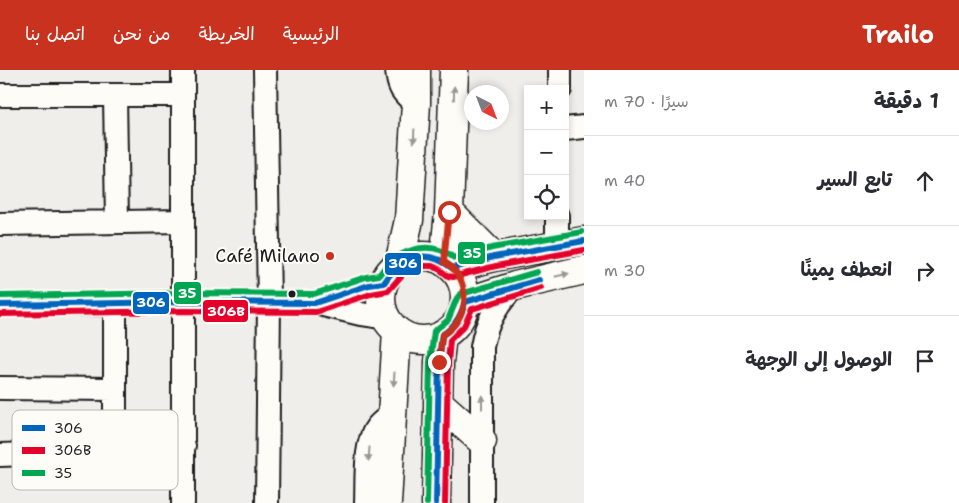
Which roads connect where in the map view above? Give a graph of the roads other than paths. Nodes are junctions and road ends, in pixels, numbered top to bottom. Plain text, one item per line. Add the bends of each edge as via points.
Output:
1 (183, 70) edge
2 (265, 70) edge
3 (396, 70) edge
4 (416, 70) edge
5 (454, 70) edge
6 (560, 70) edge
7 (560, 85) edge
8 (0, 95) edge
9 (116, 95) junction
10 (182, 95) junction
11 (416, 103) junction
12 (584, 127) edge
13 (569, 129) edge
14 (449, 212) junction
15 (409, 220) junction
16 (557, 220) edge
17 (182, 221) junction
18 (117, 222) junction
19 (0, 224) edge
20 (584, 241) edge
21 (556, 246) junction
22 (494, 257) junction
23 (448, 265) junction
24 (584, 270) edge
25 (384, 277) junction
26 (515, 286) junction
27 (183, 302) junction
28 (269, 302) junction
29 (465, 302) junction
30 (316, 303) junction
31 (115, 304) junction
32 (0, 305) edge
33 (392, 324) junction
34 (442, 335) junction
35 (0, 388) edge
36 (115, 389) junction
37 (438, 402) junction
38 (115, 410) edge
39 (392, 414) junction
40 (482, 440) junction
41 (178, 446) edge
42 (184, 446) junction
43 (183, 503) edge
44 (267, 503) edge
45 (366, 503) edge
46 (387, 503) edge
47 (436, 503) edge
48 (482, 503) edge

1 - 10 street
2 - 28 street
3 - 11 street via 405,96
4 - 11 main road
14 -> 5 main road
6 - 7 street
8 - 9 street
9 - 10 street
9 - 18 street
10 - 17 street
11 -> 15 main road
12 - 13 street
14 - 22 main road
14 - 23 main road
15 - 25 main road
15 - 25 main road
16 - 21 street
17 - 18 street
17 - 27 street
18 - 19 street
20 - 21 main road
21 - 22 main road
22 - 23 main road
23 - 25 main road via 425,256 411,258
23 - 29 main road via 459,276
26 -> 24 main road
25 - 30 street
25 - 33 main road via 381,300
26 - 29 main road
40 -> 26 street via 484,336 494,310
27 - 28 street
27 - 31 street
27 - 42 street
28 - 30 street
28 - 44 street
29 - 34 main road via 454,326
30 - 33 street
31 - 32 street
31 - 36 street
33 - 34 main road via 403,335 416,340
33 -> 39 main road
34 - 37 main road
35 - 36 street
36 - 38 street
37 - 40 main road
37 - 47 main road
39 -> 45 street via 377,426 369,446
39 - 46 main road
40 - 48 street
41 - 42 street
42 - 43 street

